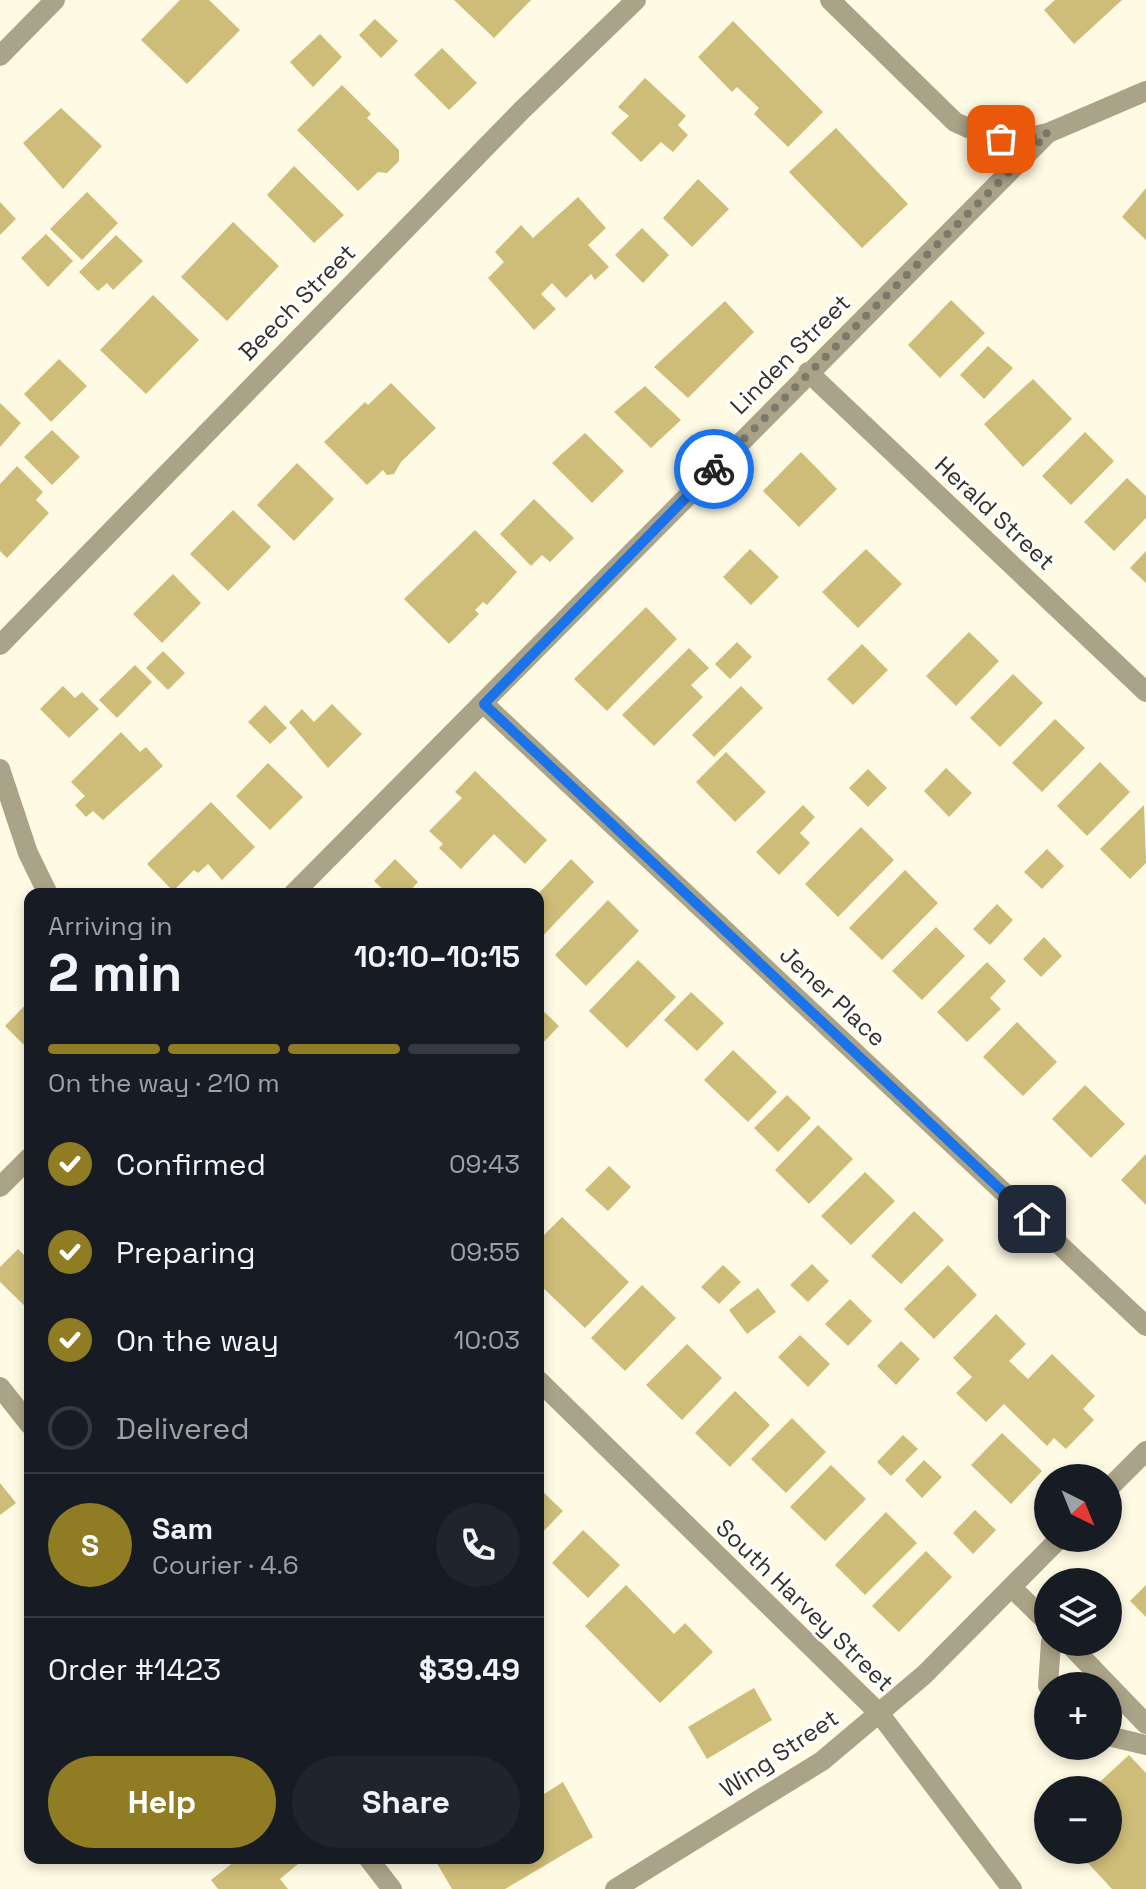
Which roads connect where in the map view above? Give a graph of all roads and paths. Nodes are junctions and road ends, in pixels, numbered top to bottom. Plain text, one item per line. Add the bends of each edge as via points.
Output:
1 (55, 0) edge
2 (636, 0) edge
3 (830, 0) edge
4 (0, 56) edge
5 (1146, 91) edge
6 (1048, 133) junction
7 (808, 372) junction
8 (0, 645) edge
9 (1146, 692) edge
10 (484, 704) junction
11 (0, 769) edge
12 (45, 888) edge
13 (299, 888) edge
14 (24, 1163) edge
15 (0, 1187) edge
16 (1146, 1326) edge
17 (544, 1386) edge
18 (0, 1387) edge
19 (24, 1417) edge
20 (1146, 1451) edge
21 (1122, 1475) edge
22 (1046, 1552) edge
23 (1011, 1587) junction
24 (1034, 1609) edge
25 (1080, 1656) edge
26 (879, 1713) junction
27 (1146, 1724) edge
28 (1122, 1739) edge
29 (1146, 1745) edge
30 (373, 1864) edge
31 (392, 1889) edge
32 (615, 1889) edge
33 (1012, 1889) edge

1 - 4 street
2 - 8 street, Beech Street
3 - 6 street via 955,122 1001,139
5 - 6 street, Linden Street
6 - 7 street, Linden Street
7 - 9 street, Herald Street
7 - 10 street, Linden Street
10 - 13 street, Linden Street
10 - 16 street, Jener Place
11 - 12 street
14 - 15 street
17 - 26 street, South Harvey Street
18 - 19 street
20 - 21 street
22 - 23 street, Wing Street
23 - 24 street
23 - 26 street, Wing Street
25 - 27 street
26 - 32 street, Wing Street via 822,1761
26 - 33 street, South Harvey Street
28 - 29 street
30 - 31 street

